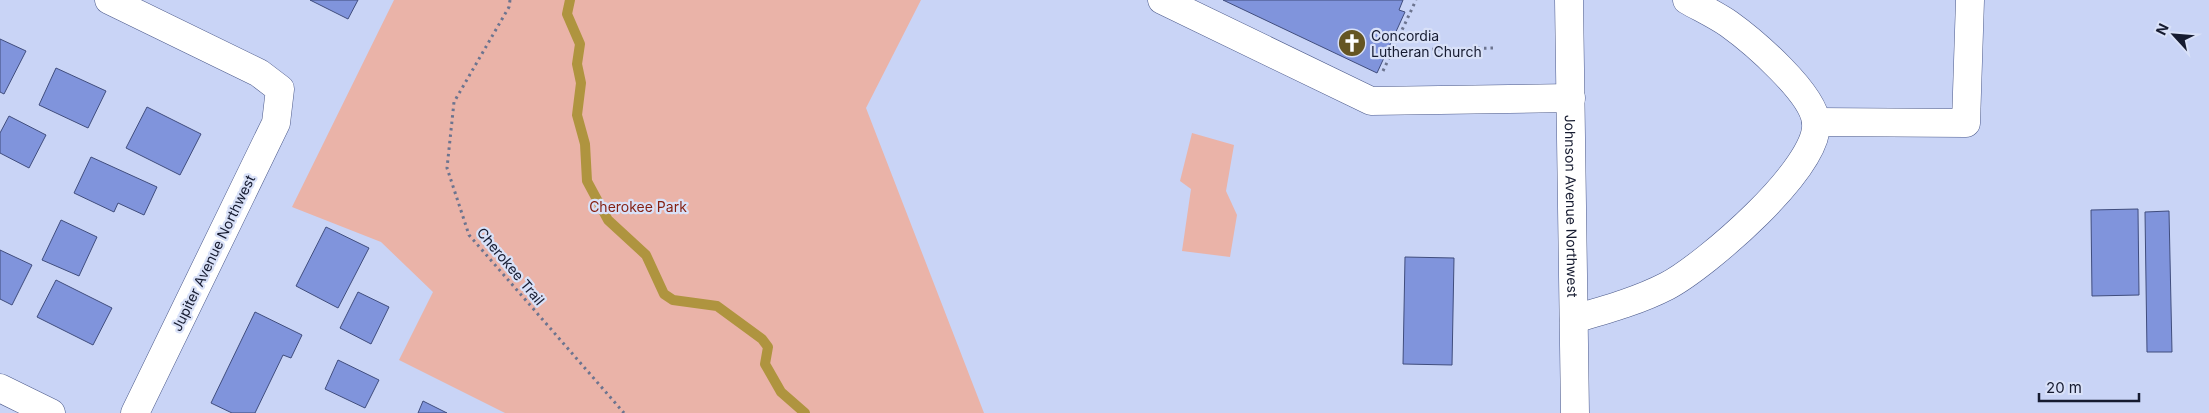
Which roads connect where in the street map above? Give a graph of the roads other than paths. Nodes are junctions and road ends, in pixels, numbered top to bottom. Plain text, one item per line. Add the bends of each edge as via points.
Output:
1 (109, 0) edge
2 (1162, 0) edge
3 (1569, 0) edge
4 (1686, 0) edge
5 (1970, 0) edge
6 (1571, 98) junction
7 (1816, 122) junction
8 (1574, 319) junction
9 (0, 388) edge
10 (51, 413) edge
11 (135, 413) edge
12 (1575, 413) edge

1 - 11 street, Jupiter Avenue Northwest via 259,73 280,89 276,123
2 - 6 street via 1371,102
3 - 6 street, Johnson Avenue Northwest
4 - 7 street via 1729,24 1789,77 1810,103
5 - 7 street via 1966,123
6 - 8 street, Johnson Avenue Northwest
7 - 8 street via 1814,140 1782,189 1708,258 1668,286
8 - 12 street, Johnson Avenue Northwest
9 - 10 street

